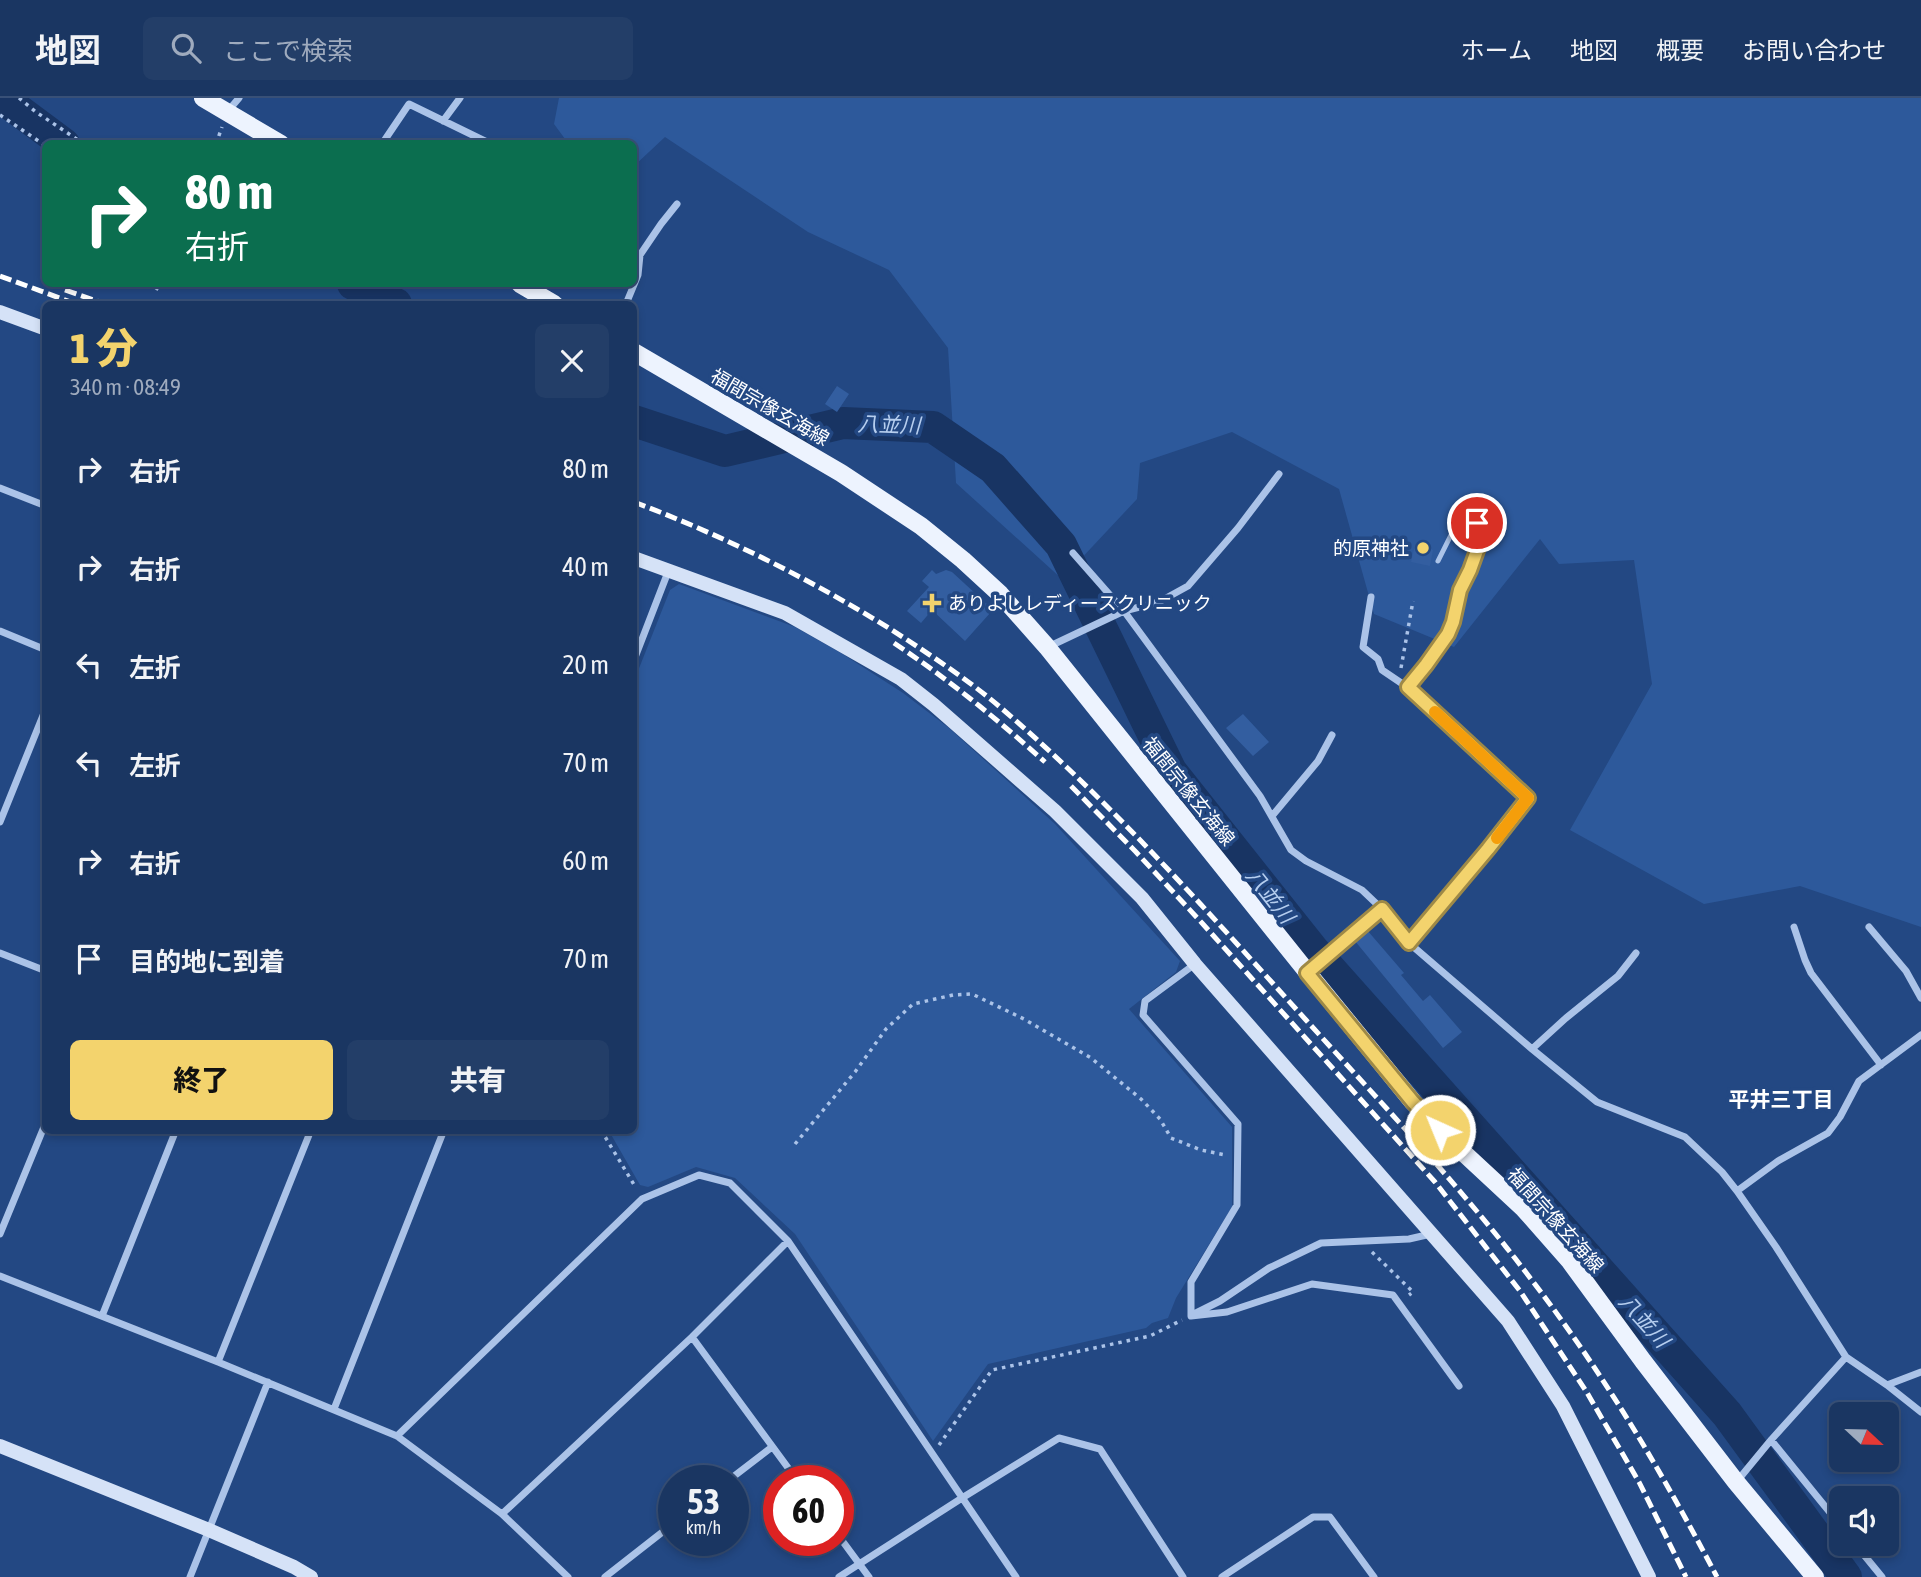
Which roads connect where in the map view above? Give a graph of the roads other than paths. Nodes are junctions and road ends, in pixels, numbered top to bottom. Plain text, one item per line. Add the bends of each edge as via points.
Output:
1 (203, 98) edge
2 (460, 98) edge
3 (233, 105) edge
4 (443, 121) junction
5 (276, 140) edge
6 (385, 140) edge
7 (483, 140) edge
8 (677, 204) dead end
9 (637, 252) edge
10 (637, 277) edge
11 (525, 287) edge
12 (549, 301) edge
13 (0, 312) edge
14 (42, 328) edge
15 (637, 354) edge
16 (1279, 474) dead end
17 (0, 488) edge
18 (42, 504) edge
19 (1073, 553) dead end
20 (637, 559) edge
21 (1438, 561) dead end
22 (668, 572) junction
23 (1371, 597) dead end
24 (1124, 611) junction
25 (0, 631) edge
26 (42, 648) edge
27 (1047, 648) junction
28 (637, 652) edge
29 (1408, 687) junction
30 (42, 718) edge
31 (1332, 735) dead end
32 (1272, 816) junction
33 (0, 822) edge
34 (1382, 909) junction
35 (1794, 927) dead end
36 (1869, 927) dead end
37 (1409, 943) junction
38 (0, 953) edge
39 (1636, 953) dead end
40 (1195, 964) junction
41 (42, 969) edge
42 (1313, 969) junction
43 (1921, 998) edge
44 (1921, 1035) edge
45 (1532, 1049) junction
46 (1881, 1065) junction
47 (42, 1132) edge
48 (174, 1134) edge
49 (309, 1134) edge
50 (442, 1134) edge
51 (1737, 1191) junction
52 (0, 1234) edge
53 (1432, 1234) junction
54 (788, 1241) junction
55 (0, 1276) edge
56 (102, 1316) junction
57 (1191, 1316) junction
58 (692, 1337) junction
59 (1846, 1357) junction
60 (218, 1362) junction
61 (1921, 1372) edge
62 (268, 1382) junction
63 (1887, 1385) junction
64 (1459, 1386) dead end
65 (334, 1409) junction
66 (1921, 1412) edge
67 (397, 1436) junction
68 (1769, 1442) junction
69 (0, 1446) edge
70 (772, 1447) junction
71 (749, 1465) edge
72 (786, 1465) edge
73 (1741, 1476) junction
74 (962, 1498) junction
75 (1829, 1512) edge
76 (502, 1514) junction
77 (209, 1530) junction
78 (658, 1536) edge
79 (854, 1556) edge
80 (1865, 1556) edge
81 (860, 1564) junction
82 (1812, 1576) edge
83 (190, 1577) edge
84 (310, 1577) edge
85 (568, 1577) edge
86 (605, 1577) edge
87 (839, 1577) edge
88 (869, 1577) edge
89 (1016, 1577) edge
90 (1183, 1577) edge
91 (1222, 1577) edge
92 (1374, 1577) edge
93 (1649, 1577) edge
94 (1882, 1577) edge

1 - 3 main road
2 - 4 street
3 - 5 main road
4 - 6 street via 409,104
4 - 7 street
8 - 9 street
9 - 10 street
11 - 12 main road
13 - 14 street
15 - 27 main road, 福間宗像玄海線 via 841,473 921,526 963,559
16 - 24 street via 1188,586 1158,602
17 - 18 street
19 - 24 street
20 - 22 street
21 - 29 lane via 1456,526 1465,517 1472,518 1477,523 1479,545 1460,590 1453,622
22 - 28 street
22 - 40 street via 785,613 901,679 1055,811 1142,898
23 - 29 street via 1363,647 1378,659 1382,670
24 - 27 street
24 - 32 street
25 - 26 street
27 - 42 main road, 福間宗像玄海線
29 - 37 street via 1528,798
30 - 33 street
31 - 32 street via 1318,761
32 - 34 street via 1292,850 1362,891
34 - 37 street
34 - 42 street
35 - 46 street via 1811,973
36 - 43 street via 1906,971
37 - 45 street
38 - 41 street
39 - 45 street via 1618,976
40 - 53 street
40 - 57 street via 1145,1001 1143,1015 1238,1124 1237,1205 1191,1282
42 - 73 main road, 福間宗像玄海線 via 1413,1102 1524,1209 1569,1260 1643,1361
44 - 46 street
45 - 51 street via 1597,1102 1685,1138
46 - 51 street via 1859,1082 1828,1132
47 - 52 street
48 - 56 street
49 - 60 street
50 - 65 street
51 - 59 street
53 - 57 street via 1321,1243 1269,1268
53 - 93 street via 1508,1321 1563,1406
54 - 58 street
54 - 67 street via 730,1183 699,1175 642,1199
54 - 74 street
55 - 56 street
56 - 60 street
57 - 64 street via 1227,1312 1312,1284 1393,1295
58 - 70 street
58 - 76 street
59 - 63 street
59 - 68 street
60 - 62 street
61 - 63 street
62 - 65 street
62 - 77 street
63 - 66 street
65 - 67 street
67 - 76 street
68 - 73 street
68 - 75 street
69 - 77 street
70 - 71 street
70 - 72 street
73 - 82 main road, 福間宗像玄海線
74 - 81 street
74 - 89 street
74 - 90 street via 1059,1438 1100,1449
76 - 85 street
77 - 83 street
77 - 84 street
78 - 86 street
79 - 81 street
80 - 94 street
81 - 87 street
81 - 88 street
91 - 92 street via 1313,1517 1330,1517

